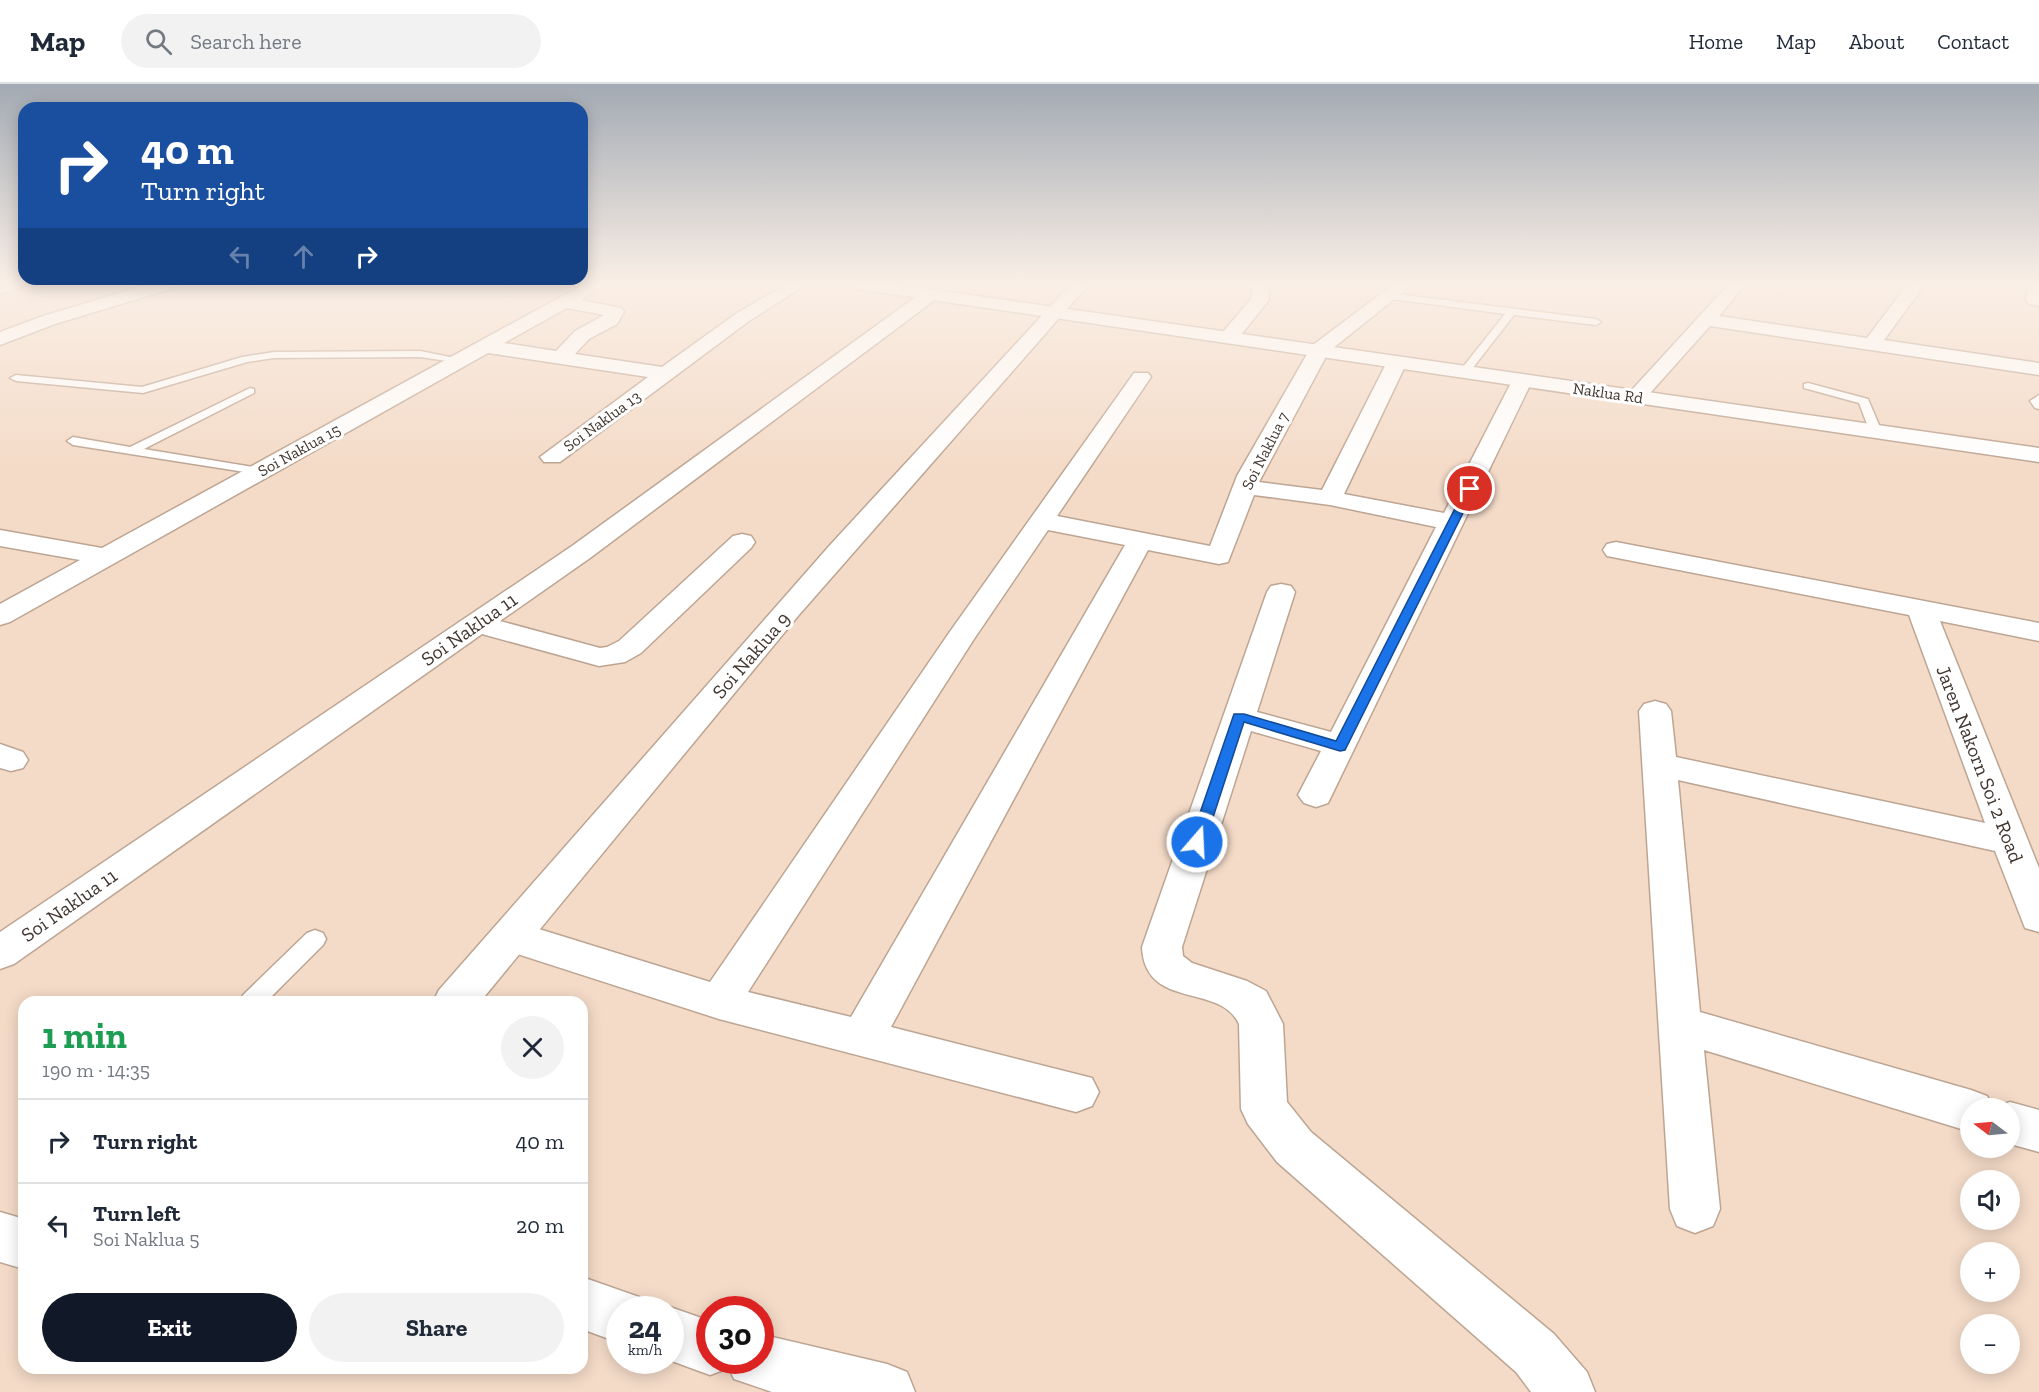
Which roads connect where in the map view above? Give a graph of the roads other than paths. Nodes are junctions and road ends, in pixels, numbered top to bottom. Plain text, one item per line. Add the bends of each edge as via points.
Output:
1 (572, 345) edge
2 (706, 345) edge
3 (862, 345) edge
4 (1024, 345) edge
5 (1290, 345) edge
6 (1325, 345) edge
7 (1485, 345) edge
8 (1683, 345) edge
9 (1879, 345) edge
10 (483, 346) joint
11 (1320, 349) junction
12 (561, 357) junction
13 (460, 360) junction
14 (1397, 362) junction
15 (2039, 369) edge
16 (1464, 372) junction
17 (667, 374) junction
18 (1141, 377) dead end
19 (16, 378) dead end
20 (1522, 381) junction
21 (1808, 386) dead end
22 (250, 391) dead end
23 (1636, 397) junction
24 (2039, 398) edge
25 (2039, 406) edge
26 (1876, 432) junction
27 (74, 441) dead end
28 (131, 451) junction
29 (2039, 455) edge
30 (552, 457) dead end
31 (259, 472) junction
32 (1245, 487) junction
33 (1330, 498) junction
34 (1042, 521) junction
35 (1452, 523) junction
36 (0, 538) edge
37 (742, 542) dead end
38 (1135, 549) dead end
39 (1616, 550) dead end
40 (106, 557) junction
41 (1281, 592) dead end
42 (1921, 610) junction
43 (0, 616) edge
44 (476, 624) junction
45 (2039, 632) edge
46 (1655, 711) dead end
47 (1239, 717) junction
48 (1340, 746) junction
49 (1660, 765) junction
50 (1316, 795) dead end
51 (2010, 841) junction
52 (2037, 910) edge
53 (513, 938) junction
54 (315, 939) dead end
55 (0, 953) edge
56 (257, 996) edge
57 (460, 996) edge
58 (719, 1002) junction
59 (1680, 1024) junction
60 (862, 1038) junction
61 (1076, 1092) dead end
62 (1960, 1108) edge
63 (2020, 1126) edge
64 (2039, 1131) edge
65 (1695, 1209) dead end
66 (588, 1305) edge
67 (606, 1311) edge
68 (774, 1365) edge
69 (887, 1392) edge
70 (1566, 1392) edge

1 - 12 street
2 - 17 street, Soi Naklua 13
3 - 44 street, Soi Naklua 11
4 - 53 street, Soi Naklua 9 via 768,635
5 - 11 street, Naklua Rd
6 - 11 street
7 - 16 lane
8 - 23 street
9 - 15 street
10 - 12 street
10 - 13 street, Soi Naklua 15
11 - 14 street, Naklua Rd
11 - 32 street, Soi Naklua 7
12 - 17 street
13 - 19 lane via 420,354 274,355 246,359 144,390
13 - 31 street, Soi Naklua 15
14 - 16 street, Naklua Rd
14 - 33 street
16 - 20 street, Naklua Rd
17 - 30 street, Soi Naklua 13
18 - 34 street
20 - 23 street, Naklua Rd
20 - 35 street
21 - 26 lane via 1864,401
22 - 28 lane
23 - 26 street, Naklua Rd
24 - 25 lane
26 - 29 street, Naklua Rd
27 - 28 lane
28 - 31 lane
31 - 40 street, Soi Naklua 15
32 - 33 street
32 - 34 street, Soi Naklua 7 via 1219,556
33 - 35 street
34 - 58 street via 959,639
35 - 48 street
36 - 40 street
37 - 44 street via 630,647 614,656 599,657
38 - 60 street
39 - 42 street
40 - 43 street, Soi Naklua 15
41 - 47 street
42 - 45 street
42 - 51 street, Jaren Nakorn Soi 2 Road
44 - 55 street, Soi Naklua 11
46 - 49 street
47 - 48 street
47 - 70 street via 1162,947 1163,963 1178,975 1251,1003 1261,1024 1264,1108 1294,1148 1535,1353
48 - 50 street
49 - 51 street
49 - 59 street
51 - 52 street, Jaren Nakorn Soi 2 Road
53 - 57 street, Soi Naklua 9
53 - 58 street
54 - 56 lane
58 - 60 street
59 - 62 street
59 - 65 street
60 - 61 street
63 - 64 street
66 - 67 street
68 - 69 street

